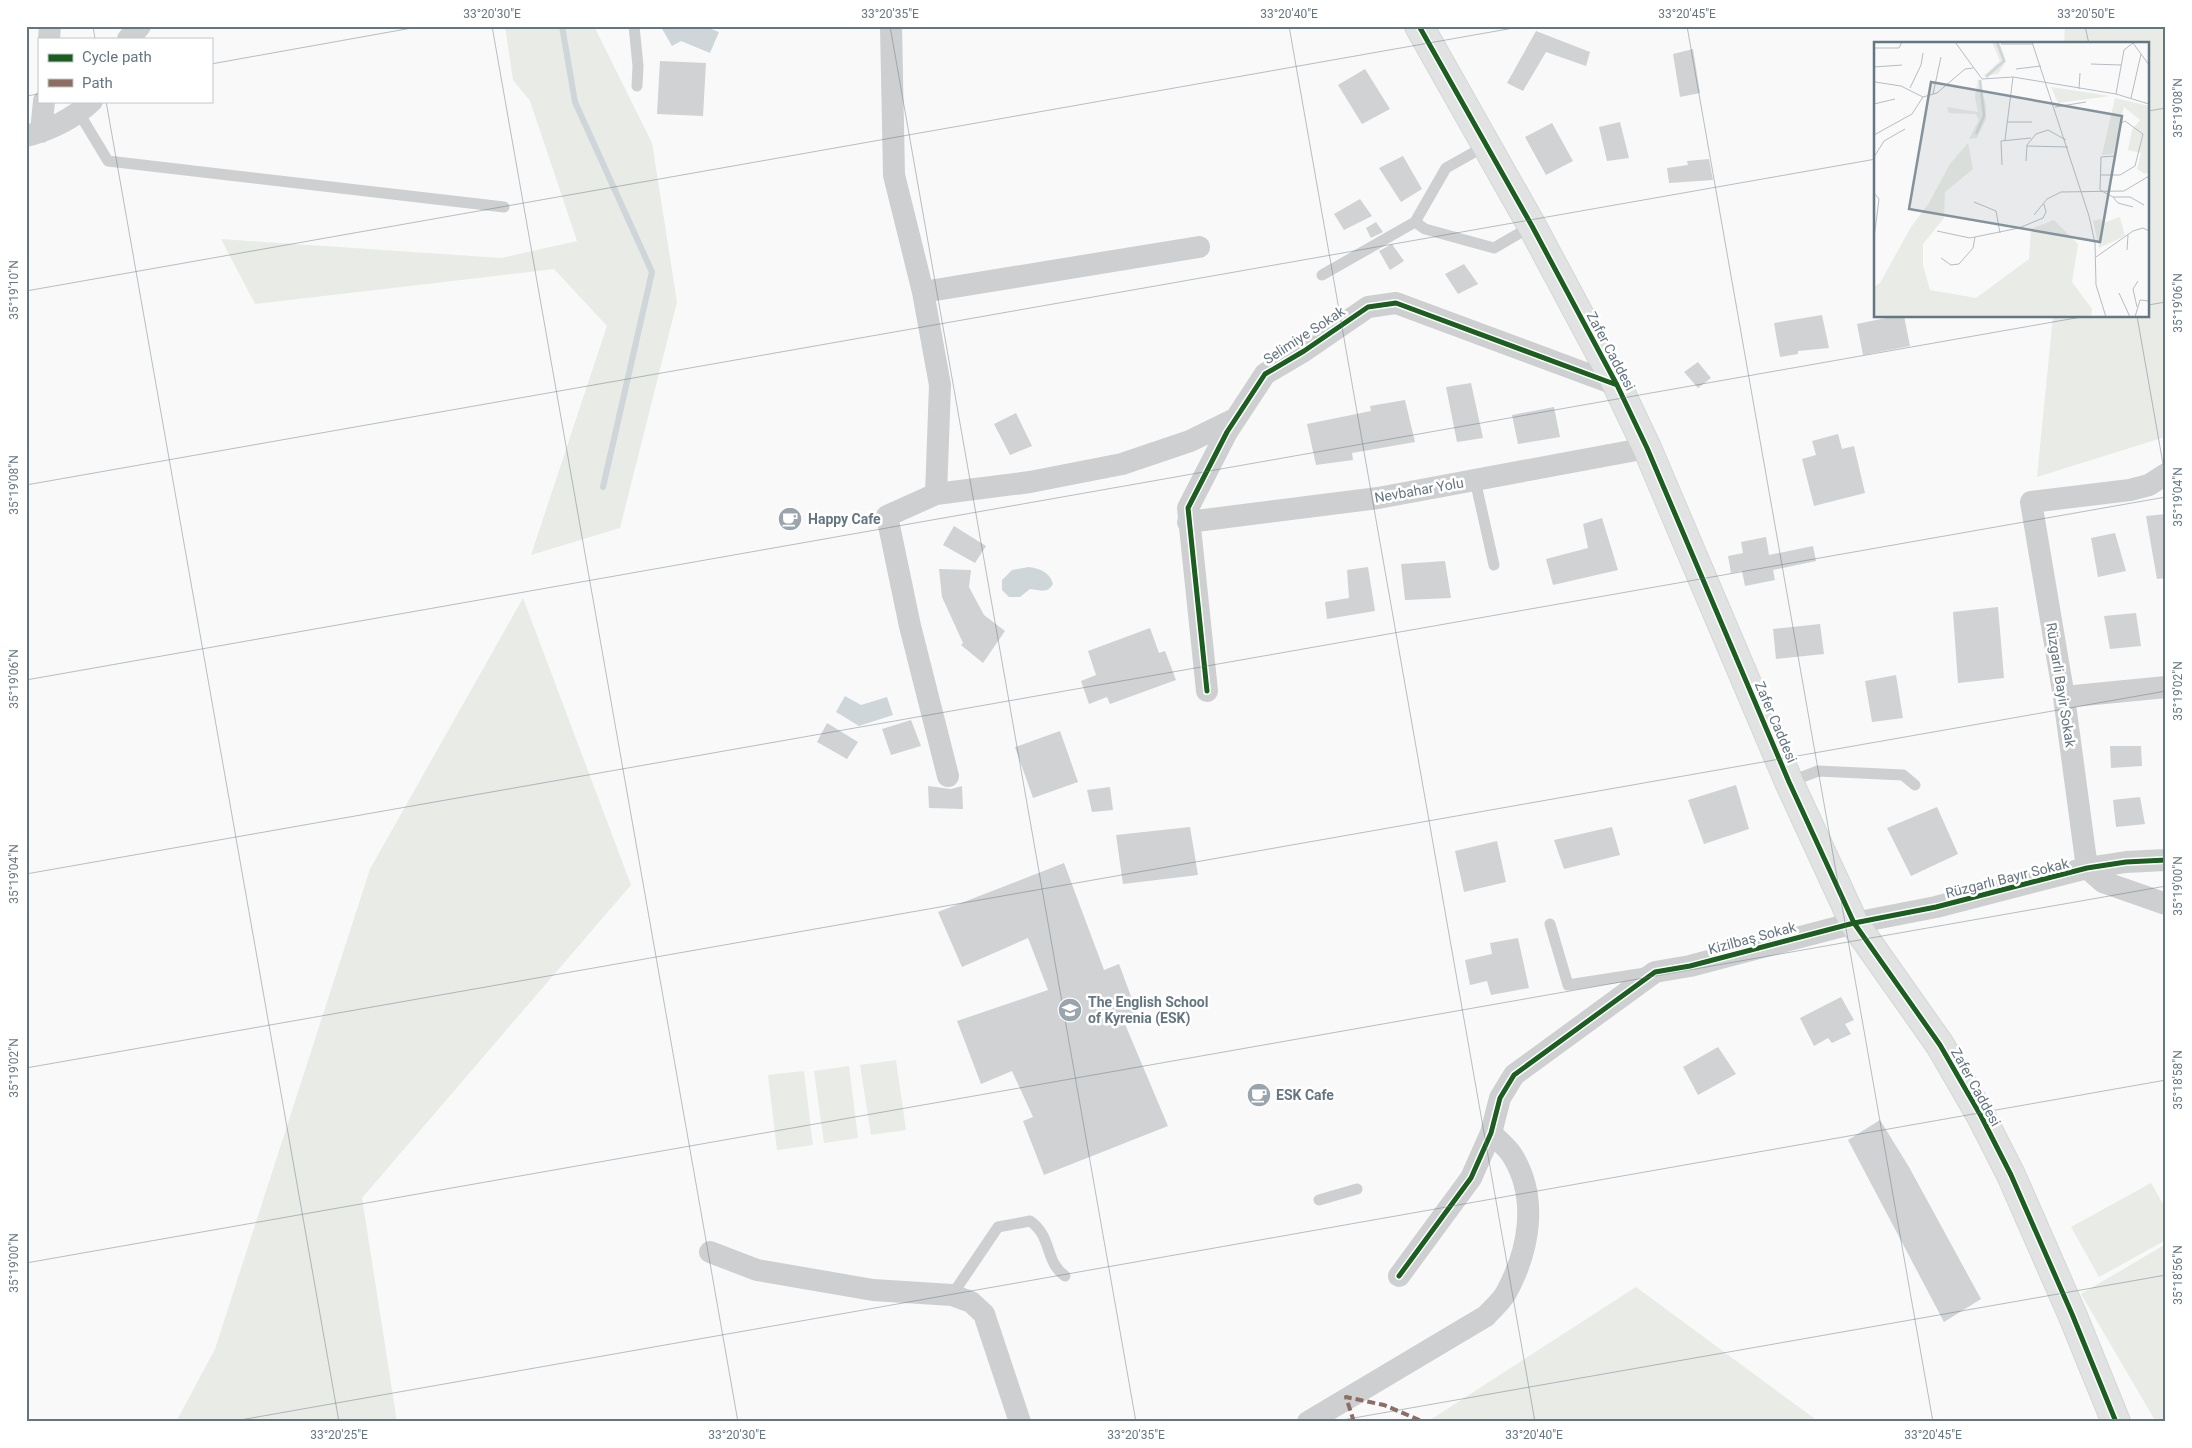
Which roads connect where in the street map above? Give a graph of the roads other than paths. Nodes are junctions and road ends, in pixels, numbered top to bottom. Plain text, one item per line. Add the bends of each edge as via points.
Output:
1 (140, 26) edge
2 (634, 26) edge
3 (891, 26) edge
4 (1427, 29) edge
5 (129, 38) edge
6 (637, 86) dead end
7 (44, 102) edge
8 (85, 107) edge
9 (34, 134) edge
10 (1487, 145) junction
11 (504, 207) dead end
12 (1415, 222) junction
13 (1532, 226) junction
14 (1199, 247) dead end
15 (1322, 276) dead end
16 (923, 292) junction
17 (1617, 385) junction
18 (1236, 418) junction
19 (1647, 448) junction
20 (2166, 474) edge
21 (1475, 480) junction
22 (936, 494) junction
23 (1188, 522) junction
24 (1494, 565) dead end
25 (2166, 687) edge
26 (1206, 691) dead end
27 (2064, 697) junction
28 (948, 776) dead end
29 (1789, 782) junction
30 (1915, 785) dead end
31 (2166, 860) edge
32 (2087, 868) junction
33 (2166, 904) edge
34 (1854, 923) junction
35 (1550, 924) dead end
36 (1655, 972) junction
37 (1491, 1133) junction
38 (1357, 1189) dead end
39 (1320, 1200) dead end
40 (710, 1252) dead end
41 (1065, 1276) dead end
42 (1399, 1276) dead end
43 (952, 1295) junction
44 (1020, 1422) edge
45 (1308, 1422) edge
46 (2116, 1422) edge

1 - 5 street
2 - 6 lane
3 - 16 street via 894,175
4 - 10 street, Zafer Caddesi
7 - 9 street
8 - 9 street
8 - 11 lane via 108,161
10 - 12 lane via 1446,168
10 - 13 street, Zafer Caddesi
12 - 13 lane via 1425,229 1494,248
12 - 15 lane
13 - 17 street, Zafer Caddesi
14 - 16 street
16 - 22 street via 940,384
17 - 18 street, Selimiye Sokak via 1396,304 1368,306 1304,351 1264,374
17 - 19 street, Zafer Caddesi
18 - 22 street via 1190,441 1122,464 1030,482
18 - 23 street, Selimiye Sokak via 1188,508
19 - 21 street, Nevbahar Yolu
19 - 29 street, Zafer Caddesi
20 - 27 street, Rüzgarli Bayir Sokak via 2149,485 2130,490 2031,502
21 - 23 street, Nevbahar Yolu via 1378,498
21 - 24 lane
22 - 28 street via 887,516 910,626
23 - 26 street, Selimiye Sokak
25 - 27 street
27 - 32 street, Rüzgarli Bayir Sokak
29 - 30 lane via 1818,771 1903,775
29 - 34 street, Zafer Caddesi
31 - 32 street, Rüzgarlı Bayır Sokak
32 - 33 street via 2103,882
32 - 34 street, Rüzgarlı Bayır Sokak via 1936,907
34 - 36 street, Kizilbaş Sokak via 1690,966
34 - 46 street, Zafer Caddesi via 1940,1046 1981,1116 2015,1184
35 - 36 lane via 1568,985
36 - 37 street via 1514,1075 1500,1098
37 - 42 street via 1471,1178
37 - 45 street via 1512,1155 1525,1184 1530,1218 1522,1256 1505,1295 1486,1316
38 - 39 lane
40 - 43 street via 757,1270 873,1290
41 - 43 lane via 1056,1270 1040,1228 1030,1221 1012,1223 998,1227
43 - 44 street via 972,1302 984,1314

